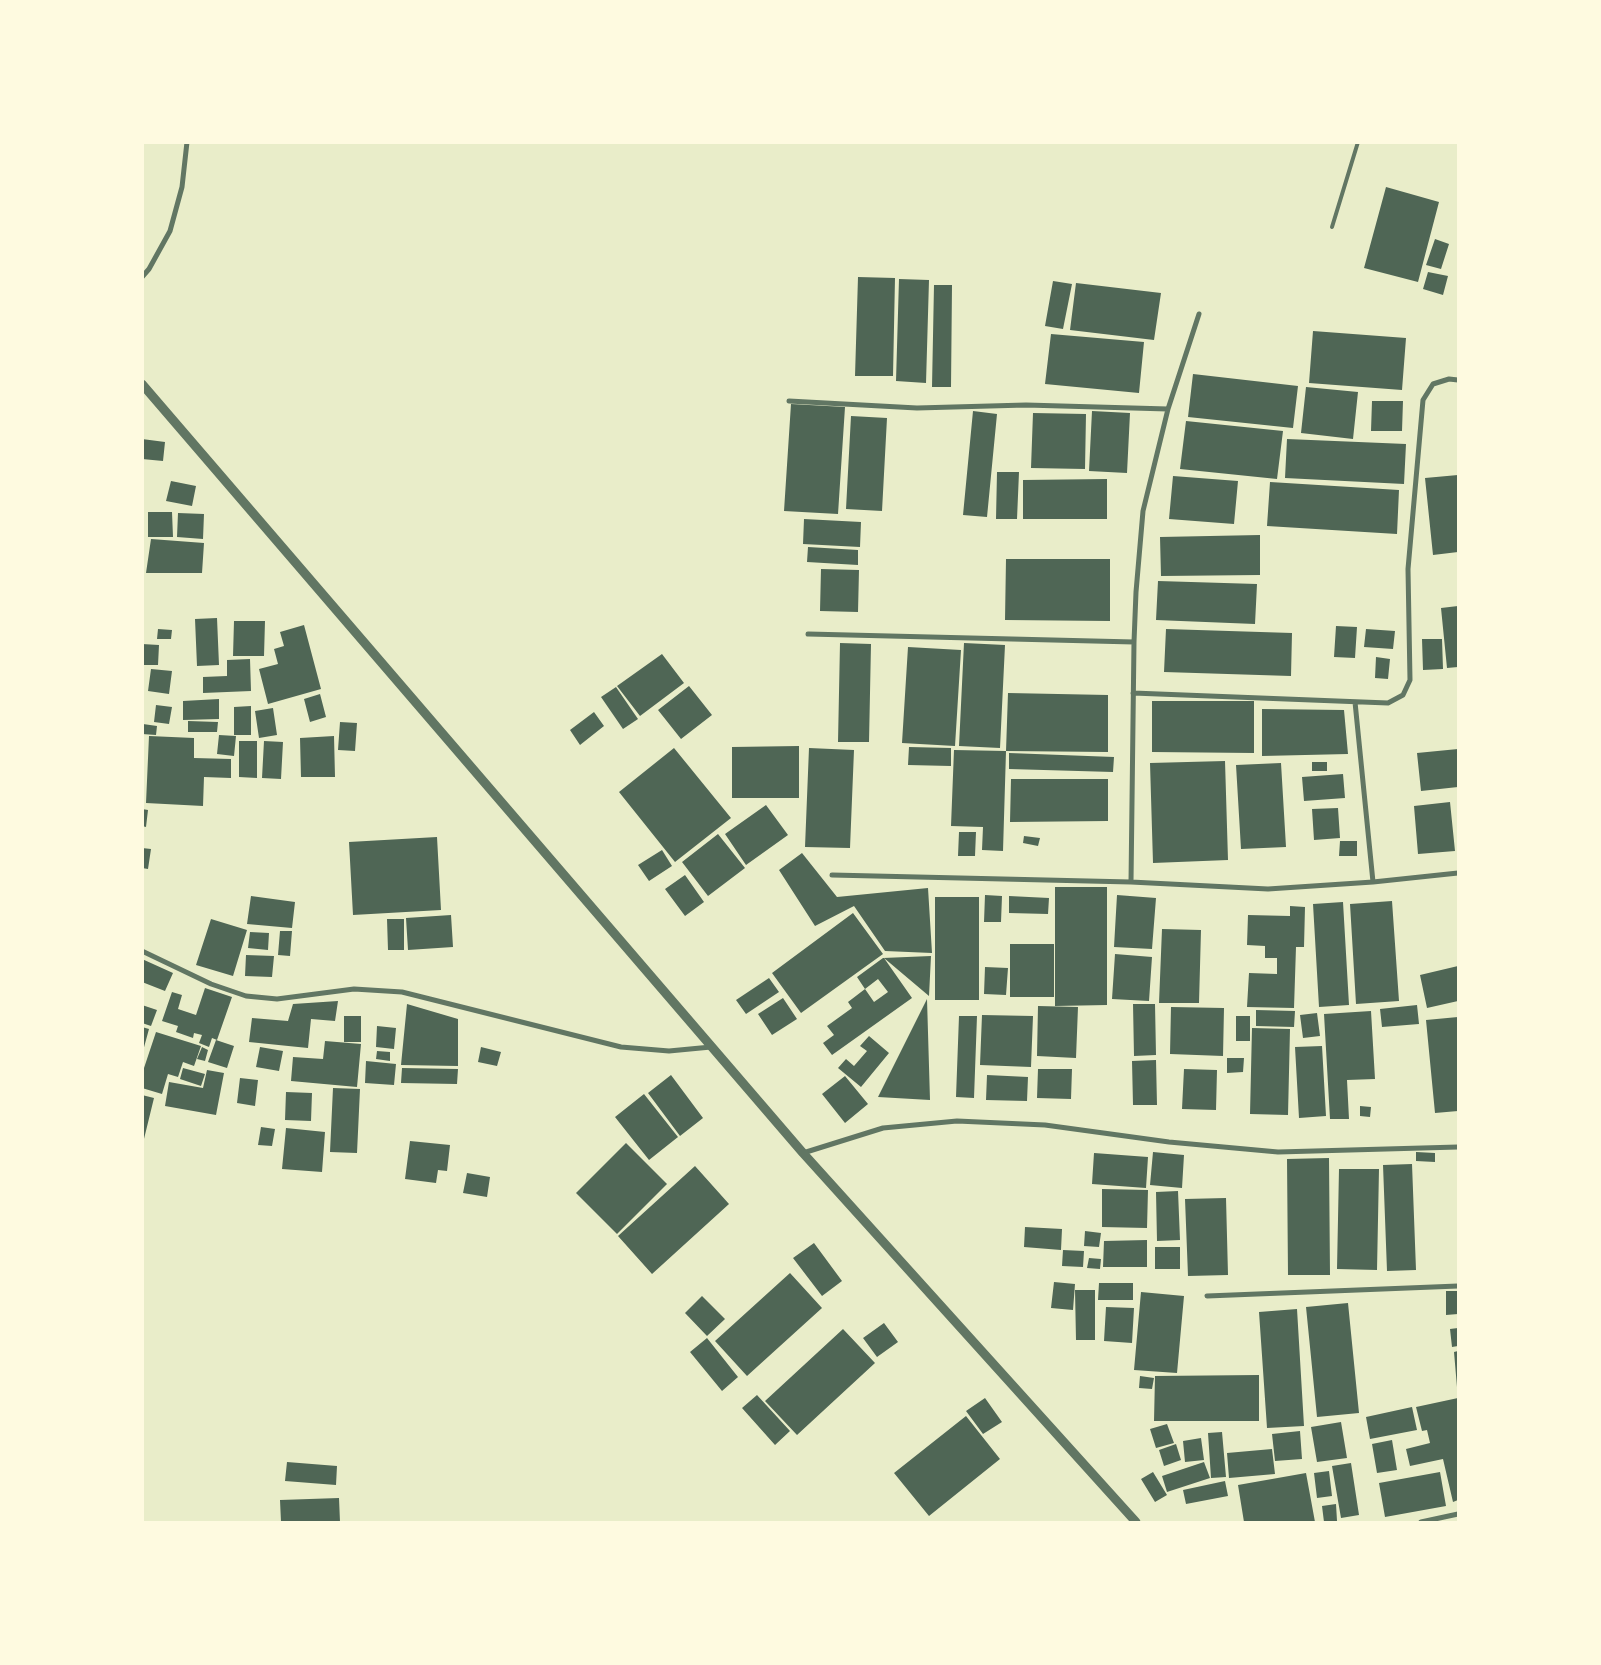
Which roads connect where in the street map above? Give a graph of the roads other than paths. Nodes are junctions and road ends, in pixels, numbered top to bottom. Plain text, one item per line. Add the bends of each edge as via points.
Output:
1 (187, 142) edge
2 (1358, 142) edge
3 (1332, 227) dead end
4 (142, 277) edge
5 (1199, 314) dead end
6 (1458, 380) edge
7 (142, 384) edge
8 (789, 401) dead end
9 (1168, 409) junction
10 (808, 634) dead end
11 (1134, 642) junction
12 (1133, 693) junction
13 (1355, 702) junction
14 (1458, 873) edge
15 (832, 875) dead end
16 (1131, 882) junction
17 (1372, 882) junction
18 (142, 951) edge
19 (712, 1047) junction
20 (1458, 1147) edge
21 (803, 1153) junction
22 (1458, 1286) edge
23 (1207, 1296) dead end
24 (1458, 1514) edge
25 (1136, 1522) edge
26 (1421, 1522) edge

1 - 4 street via 182,187 170,231
2 - 3 lane
5 - 9 street
6 - 13 street via 1433,384 1423,400 1408,569 1410,680 1403,696 1388,703
7 - 19 street
8 - 9 street via 917,408 1026,405
9 - 11 street via 1143,511
10 - 11 street
11 - 12 street
12 - 13 street
12 - 16 street
13 - 17 street
14 - 17 street
15 - 16 street
16 - 17 street via 1268,889
18 - 19 street via 211,984 246,996 277,999 354,989 402,992 622,1047 669,1051
19 - 21 street
20 - 21 street via 1278,1152 1169,1142 1045,1125 957,1121 883,1128
21 - 25 street
22 - 23 street
24 - 26 street

